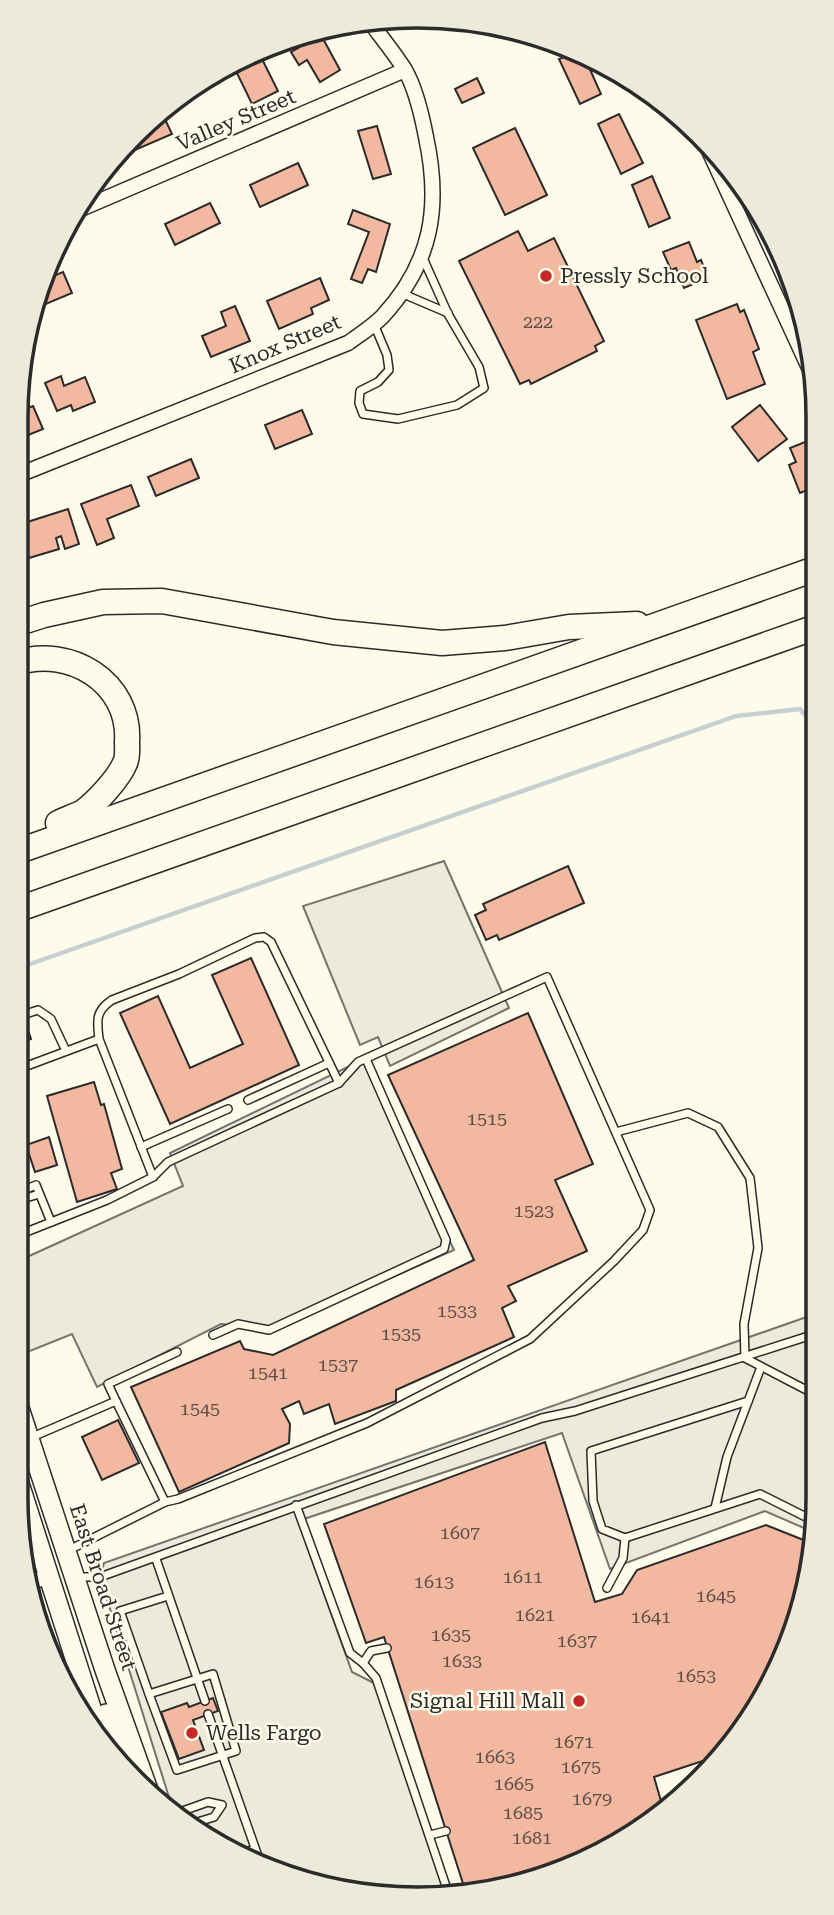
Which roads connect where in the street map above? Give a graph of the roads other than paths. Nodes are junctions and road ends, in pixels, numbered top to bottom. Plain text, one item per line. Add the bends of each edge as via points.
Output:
1 (376, 30) edge
2 (405, 71) junction
3 (719, 172) edge
4 (92, 204) edge
5 (422, 255) junction
6 (401, 293) junction
7 (449, 314) junction
8 (374, 324) junction
9 (800, 349) edge
10 (28, 471) edge
11 (806, 572) edge
12 (28, 620) edge
13 (662, 623) junction
14 (806, 631) edge
15 (28, 658) edge
16 (28, 835) edge
17 (28, 848) edge
18 (173, 854) junction
19 (28, 906) edge
20 (28, 915) edge
21 (28, 1013) edge
22 (99, 1039) junction
23 (66, 1051) junction
24 (366, 1059) junction
25 (329, 1063) junction
26 (28, 1065) edge
27 (339, 1083) junction
28 (248, 1100) dead end
29 (228, 1109) dead end
30 (616, 1132) junction
31 (141, 1147) junction
32 (153, 1177) junction
33 (28, 1188) edge
34 (39, 1194) junction
35 (28, 1198) edge
36 (51, 1222) junction
37 (28, 1229) edge
38 (213, 1335) dead end
39 (806, 1337) edge
40 (177, 1352) dead end
41 (745, 1358) junction
42 (761, 1367) junction
43 (806, 1390) edge
44 (116, 1401) junction
45 (748, 1401) junction
46 (28, 1435) edge
47 (29, 1438) junction
48 (165, 1502) junction
49 (296, 1505) junction
50 (715, 1508) junction
51 (29, 1513) edge
52 (805, 1517) edge
53 (625, 1538) junction
54 (67, 1551) junction
55 (156, 1559) junction
56 (49, 1577) junction
57 (76, 1577) junction
58 (37, 1580) edge
59 (607, 1588) dead end
60 (168, 1596) junction
61 (387, 1648) dead end
62 (363, 1663) junction
63 (79, 1671) junction
64 (197, 1679) junction
65 (149, 1694) junction
66 (205, 1701) dead end
67 (92, 1710) edge
68 (208, 1714) dead end
69 (116, 1744) edge
70 (222, 1756) junction
71 (142, 1773) edge
72 (239, 1800) junction
73 (222, 1805) junction
74 (185, 1810) edge
75 (202, 1821) edge
76 (446, 1831) dead end
77 (430, 1835) junction
78 (256, 1849) junction
79 (252, 1850) edge
80 (257, 1852) edge
81 (446, 1886) edge

1 - 2 street, Knox Street
2 - 4 street, Valley Street
2 - 5 street, Knox Street via 424,125 433,171 433,211
3 - 9 street
5 - 6 street, Knox Street
5 - 7 lane
6 - 7 lane
6 - 8 street, Knox Street
7 - 8 lane via 479,367 484,388 457,405 398,419 363,414 359,403 360,391 389,370
8 - 10 street, Knox Street via 348,343
11 - 13 highway
12 - 13 highway via 103,602 162,601 333,632 442,643 569,627
13 - 17 highway
14 - 18 highway
15 - 16 highway via 65,659 95,673 117,697 128,729 126,762 107,789 84,811
18 - 19 highway
18 - 20 highway
21 - 23 lane via 38,1010 51,1019
22 - 23 lane
22 - 25 lane via 99,1012 112,1000 264,937 271,942
22 - 31 lane
23 - 26 lane
24 - 27 lane
24 - 30 lane via 547,977
24 - 38 lane via 446,1240 444,1249 269,1330 238,1324
25 - 27 lane
25 - 28 lane
27 - 32 lane via 168,1163
29 - 31 lane
30 - 41 lane via 688,1113 718,1126 750,1178 758,1248 744,1324
30 - 48 lane via 650,1210 643,1230 530,1339 367,1423
31 - 32 lane
32 - 36 lane
33 - 34 lane via 36,1185
34 - 35 lane
34 - 36 lane
36 - 37 lane
39 - 41 lane
40 - 44 lane via 108,1384
41 - 42 lane
41 - 49 lane via 542,1418
42 - 43 lane
42 - 45 lane
44 - 47 lane
44 - 48 lane
45 - 50 lane via 727,1457
45 - 53 lane via 591,1451 593,1501 602,1529
46 - 47 main road, East Broad Street
47 - 54 main road, East Broad Street
48 - 54 lane
49 - 55 lane
49 - 62 lane via 350,1653
50 - 52 lane via 760,1494
50 - 53 lane
51 - 56 main road
53 - 59 lane via 623,1558
54 - 57 main road, East Broad Street
55 - 57 lane via 100,1577
55 - 60 lane
56 - 57 main road
56 - 58 street
56 - 63 main road
57 - 71 main road, East Broad Street
60 - 64 lane
60 - 65 lane via 120,1611
61 - 62 lane via 371,1651
62 - 77 lane via 376,1678
63 - 67 main road
63 - 69 main road via 93,1677
64 - 65 lane
64 - 66 lane
64 - 70 lane via 212,1674 236,1751
65 - 70 lane via 177,1770
68 - 70 lane
70 - 72 lane
72 - 73 lane
72 - 78 lane
73 - 74 lane via 208,1802
73 - 75 lane via 214,1817
76 - 77 lane
77 - 81 lane
78 - 79 lane
78 - 80 lane

